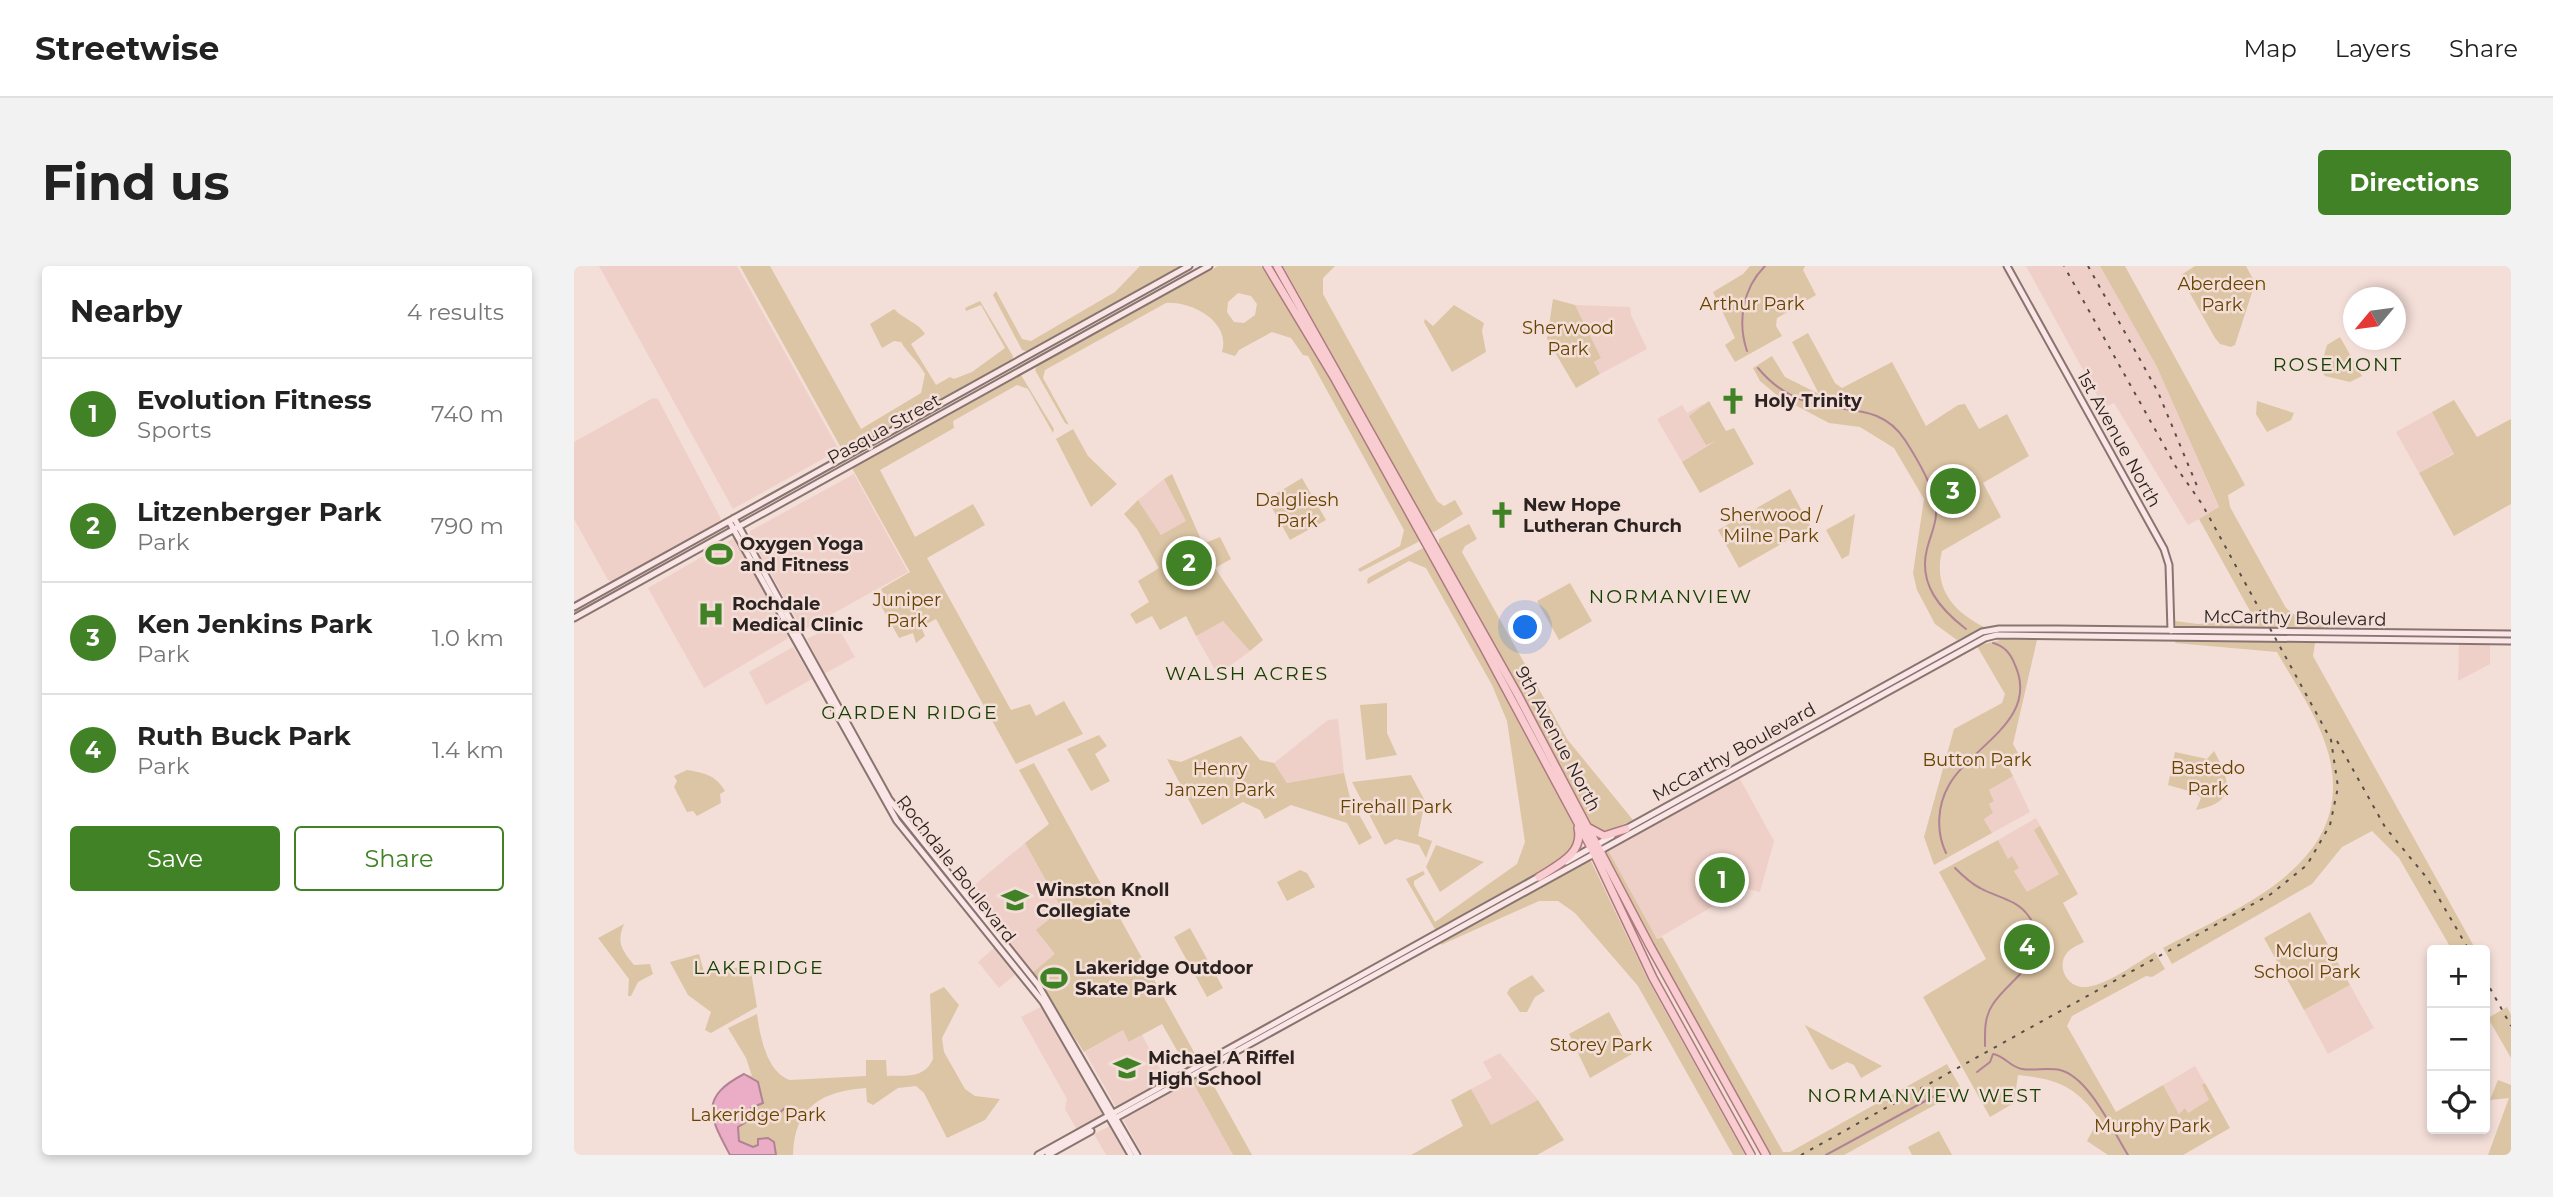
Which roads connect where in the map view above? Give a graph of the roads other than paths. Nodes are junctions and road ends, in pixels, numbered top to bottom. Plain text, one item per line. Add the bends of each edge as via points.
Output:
1 (1189, 266) edge
2 (1209, 266) edge
3 (1267, 266) edge
4 (1276, 266) edge
5 (2007, 266) edge
6 (855, 452) junction
7 (836, 472) junction
8 (758, 515) junction
9 (731, 520) junction
10 (736, 528) junction
11 (747, 543) junction
12 (762, 582) junction
13 (772, 588) junction
14 (574, 607) edge
15 (574, 618) edge
16 (2171, 633) junction
17 (2511, 634) edge
18 (2511, 640) edge
19 (1644, 818) junction
20 (1580, 822) junction
21 (1626, 829) junction
22 (1640, 829) junction
23 (1595, 849) junction
24 (1539, 877) junction
25 (1112, 1116) junction
26 (1091, 1131) dead end
27 (1038, 1155) edge
28 (1048, 1155) edge
29 (1130, 1155) edge
30 (1137, 1155) edge
31 (1751, 1155) edge
32 (1766, 1155) edge

1 - 6 main road, Pasqua Street
2 - 7 main road, Pasqua Street
3 - 20 main road, 9th Avenue North via 1349,403
4 - 20 main road, 9th Avenue North via 1518,695
5 - 16 main road, 1st Avenue North via 2164,549 2169,565
6 - 7 main road
6 - 9 main road, Pasqua Street
7 - 8 main road, Pasqua Street
8 - 10 main road, Pasqua Street
8 - 11 main road via 745,530
9 - 10 main road, Rochdale Boulevard
9 - 14 main road, Pasqua Street
10 - 11 main road, Rochdale Boulevard
10 - 12 main road, Rochdale Boulevard
10 - 15 main road, Pasqua Street
11 - 13 main road, Rochdale Boulevard
12 - 13 main road
12 - 25 main road, Rochdale Boulevard via 897,821 1036,993
13 - 25 main road, Rochdale Boulevard via 889,799 1038,985
16 - 17 main road, McCarthy Boulevard
16 - 18 main road, McCarthy Boulevard
16 - 19 main road, McCarthy Boulevard via 1999,629 1977,634
16 - 22 main road, McCarthy Boulevard via 1985,638
19 - 21 main road, McCarthy Boulevard
19 - 22 main road
20 - 21 main road via 1600,836
20 - 23 main road, 9th Avenue North
20 - 24 main road via 1576,850
21 - 23 main road, McCarthy Boulevard
22 - 23 main road, McCarthy Boulevard
23 - 24 main road, McCarthy Boulevard
23 - 25 main road, McCarthy Boulevard
23 - 31 main road, 9th Avenue North via 1653,978
23 - 32 main road, 9th Avenue North
24 - 25 main road, McCarthy Boulevard
25 - 27 main road, McCarthy Boulevard
25 - 29 main road, Rochdale Boulevard
25 - 30 main road, Rochdale Boulevard
26 - 28 main road

